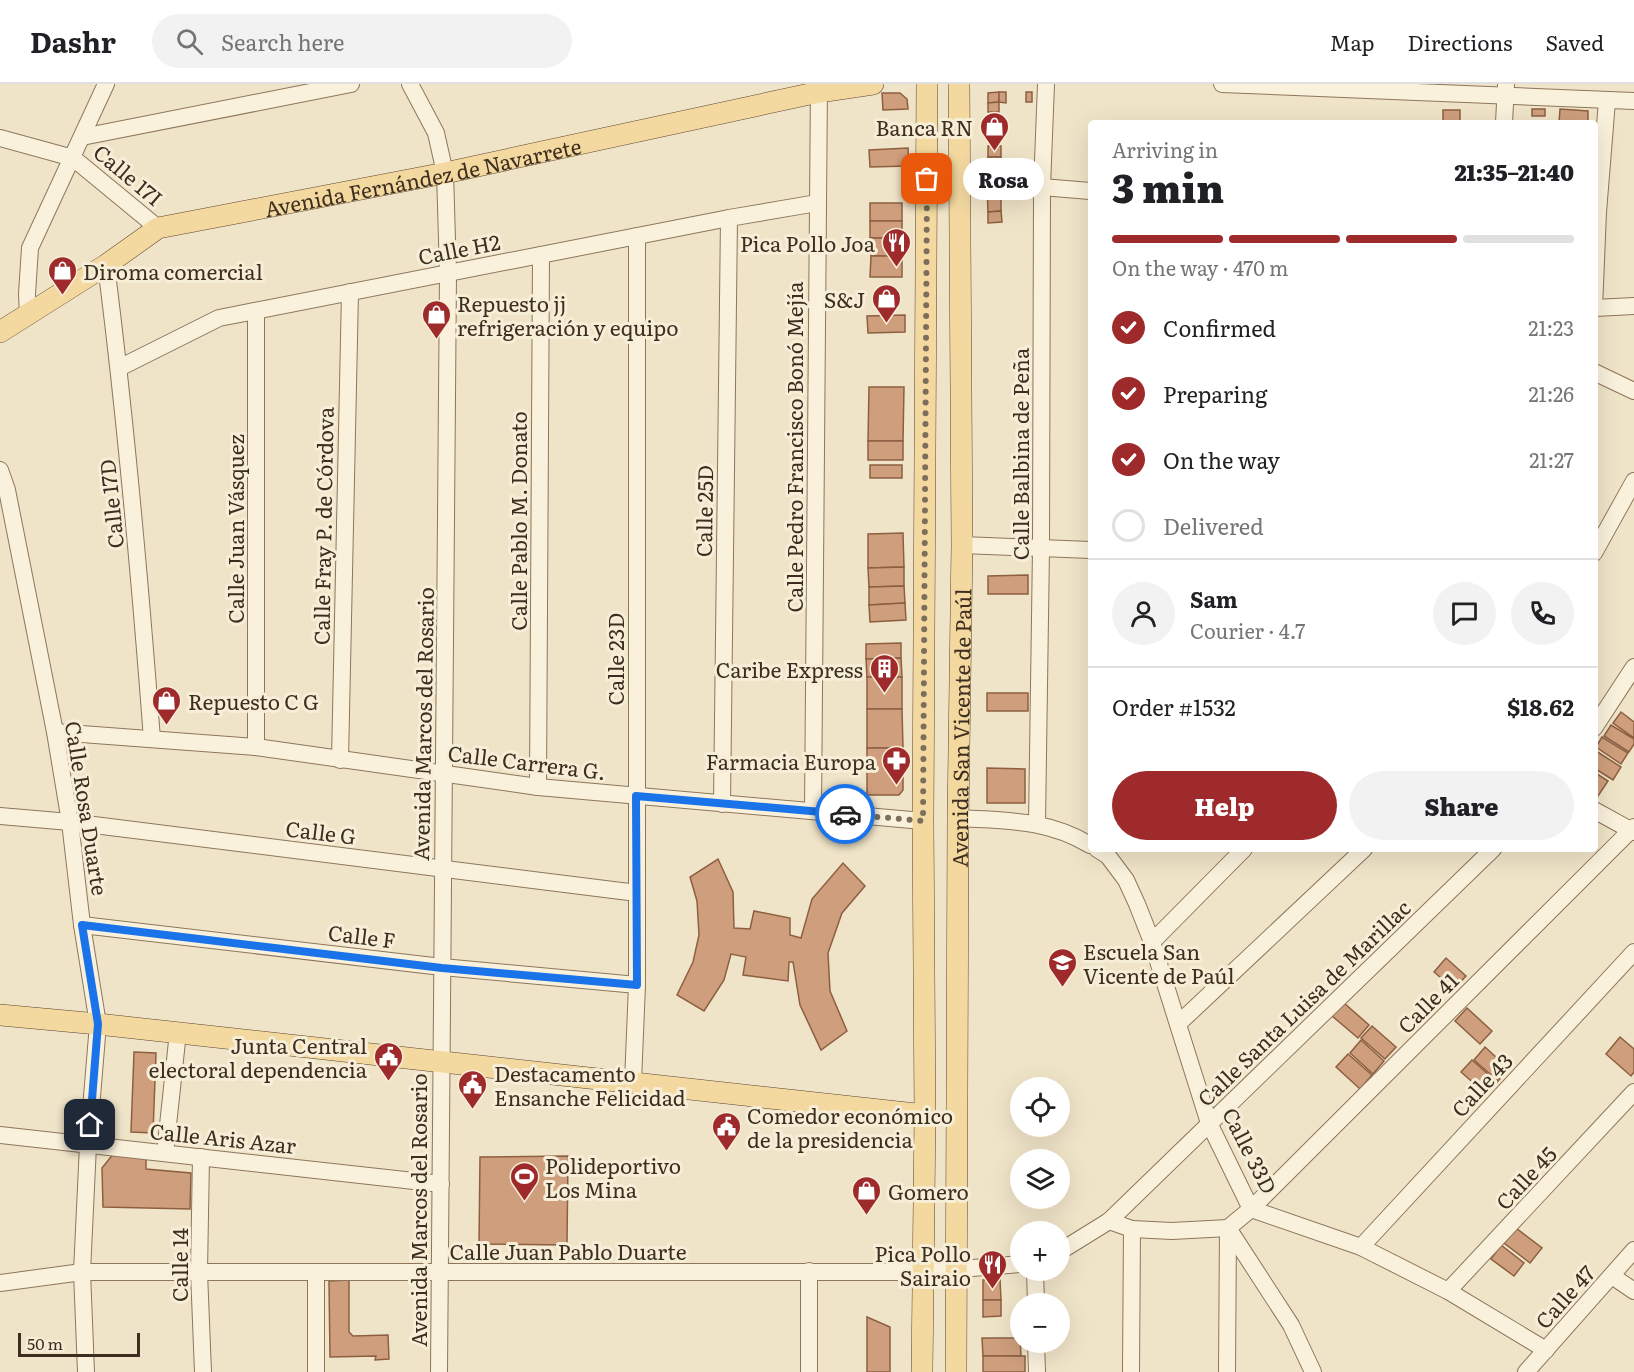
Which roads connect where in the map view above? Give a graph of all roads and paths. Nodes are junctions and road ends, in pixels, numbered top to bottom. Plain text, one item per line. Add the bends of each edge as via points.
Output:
1 (106, 84) edge
2 (351, 84) edge
3 (410, 84) edge
4 (873, 84) edge
5 (927, 84) edge
6 (959, 84) edge
7 (1046, 84) edge
8 (1222, 84) edge
9 (819, 88) edge
10 (292, 89) edge
11 (1506, 90) edge
12 (1607, 101) junction
13 (1634, 101) edge
14 (1504, 120) edge
15 (82, 137) junction
16 (0, 138) edge
17 (73, 158) junction
18 (445, 173) junction
19 (1042, 188) junction
20 (1088, 191) edge
21 (1598, 192) edge
22 (817, 203) junction
23 (729, 218) junction
24 (158, 228) junction
25 (637, 236) junction
26 (541, 255) junction
27 (106, 265) junction
28 (448, 273) junction
29 (350, 292) junction
30 (1634, 306) edge
31 (1598, 308) edge
32 (256, 311) junction
33 (28, 315) junction
34 (0, 332) edge
35 (119, 368) junction
36 (1598, 374) edge
37 (1634, 391) edge
38 (0, 470) edge
39 (1634, 481) edge
40 (962, 545) junction
41 (1598, 546) edge
42 (1041, 549) junction
43 (1088, 550) edge
44 (1634, 667) edge
45 (1598, 722) edge
46 (55, 732) junction
47 (152, 739) junction
48 (256, 747) junction
49 (340, 760) junction
50 (445, 774) junction
51 (538, 787) junction
52 (636, 796) junction
53 (722, 804) junction
54 (813, 811) junction
55 (1598, 812) edge
56 (0, 816) edge
57 (958, 818) junction
58 (923, 821) junction
59 (70, 822) junction
60 (1037, 824) junction
61 (1633, 830) edge
62 (1088, 844) edge
63 (1108, 852) edge
64 (1241, 852) edge
65 (1361, 852) edge
66 (1490, 852) edge
67 (443, 869) junction
68 (637, 893) junction
69 (82, 925) junction
70 (1152, 942) junction
71 (1634, 952) edge
72 (442, 968) junction
73 (637, 985) junction
74 (0, 1015) edge
75 (98, 1024) junction
76 (1178, 1024) junction
77 (178, 1032) junction
78 (441, 1061) junction
79 (633, 1082) junction
80 (1634, 1092) edge
81 (925, 1115) junction
82 (1209, 1123) junction
83 (0, 1135) edge
84 (88, 1145) junction
85 (165, 1154) junction
86 (201, 1157) junction
87 (441, 1184) junction
88 (1251, 1209) junction
89 (1109, 1221) junction
90 (1228, 1228) junction
91 (1132, 1229) junction
92 (1070, 1245) edge
93 (1361, 1247) junction
94 (1634, 1250) edge
95 (1010, 1265) edge
96 (957, 1270) junction
97 (808, 1271) junction
98 (82, 1272) junction
99 (199, 1272) junction
100 (316, 1272) junction
101 (924, 1272) junction
102 (439, 1273) junction
103 (1612, 1276) junction
104 (0, 1283) edge
105 (1448, 1291) junction
106 (1634, 1291) edge
107 (1546, 1350) junction
108 (1036, 1353) edge
109 (86, 1372) edge
110 (203, 1372) edge
111 (316, 1372) edge
112 (439, 1372) edge
113 (809, 1372) edge
114 (922, 1372) edge
115 (956, 1372) edge
116 (1037, 1372) edge
117 (1131, 1372) edge
118 (1227, 1372) edge
119 (1313, 1372) edge
120 (1526, 1372) edge

1 - 15 street
2 - 10 street
3 - 18 street, Avenida Marcos del Rosario via 436,133
4 - 9 main road, Avenida Fernández de Navarrete
5 - 58 main road, Avenida San Vicente de Paúl
6 - 40 main road, Avenida San Vicente de Paúl
7 - 19 street, Calle Balbina de Peña
8 - 11 street
9 - 18 main road, Avenida Fernández de Navarrete
9 - 22 street, Calle Pedro Francisco Bonó Mejía
10 - 15 street
11 - 12 street
11 - 14 street
12 - 13 street
12 - 21 street
15 - 17 street
16 - 17 street, Calle 17I
17 - 24 street, Calle 17I
17 - 33 street via 30,248
18 - 24 main road, Avenida Fernández de Navarrete
18 - 28 street, Avenida Marcos del Rosario
19 - 20 street
19 - 42 street, Calle Balbina de Peña
22 - 23 street, Calle H2
22 - 54 street, Calle Pedro Francisco Bonó Mejía
23 - 25 street, Calle H2
23 - 53 street, Calle 25D
24 - 27 main road, Avenida Fernández de Navarrete
25 - 26 street, Calle H2
25 - 52 street, Calle 23D
26 - 28 street, Calle H2
26 - 51 street, Calle Pablo M. Donato
27 - 33 main road, Avenida Fernández de Navarrete
27 - 35 street, Calle 17D
28 - 29 street, Calle H2
28 - 50 street, Avenida Marcos del Rosario
29 - 32 street, Calle H2
29 - 49 street, Calle Fray P. de Córdova
30 - 31 street
32 - 35 street, Calle H2 via 219,318
32 - 48 street, Calle Juan Vásquez
33 - 34 main road, Avenida Fernández de Navarrete
35 - 47 street, Calle 17D
36 - 37 street
38 - 46 street, Calle Rosa Duarte
39 - 41 street
40 - 42 street
40 - 57 main road, Avenida San Vicente de Paúl
42 - 43 street
42 - 60 street, Calle Balbina de Peña
44 - 45 street
46 - 47 street, Calle Carrera G.
46 - 59 street, Calle Rosa Duarte
47 - 48 street, Calle Carrera G.
48 - 49 street, Calle Carrera G.
49 - 50 street, Calle Carrera G.
50 - 51 street, Calle Carrera G.
50 - 67 street, Avenida Marcos del Rosario
51 - 52 street, Calle Carrera G.
52 - 53 street, Calle Carrera G.
52 - 68 street, Calle 23D
53 - 54 street, Calle Carrera G.
54 - 58 street, Calle Carrera G.
55 - 61 street
56 - 59 street, Calle G
57 - 60 street
57 - 96 main road, Avenida San Vicente de Paúl
58 - 81 main road, Avenida San Vicente de Paúl
59 - 67 street, Calle G
59 - 69 street, Calle Rosa Duarte
60 - 62 street
61 - 88 street, Calle 41
63 - 70 street, Calle 33D via 1126,880
64 - 70 street
65 - 76 street
66 - 82 street, Calle Santa Luisa de Marillac
67 - 68 street, Calle G
67 - 72 street, Avenida Marcos del Rosario
68 - 73 street, Calle 23D
69 - 72 street, Calle F
69 - 75 street, Calle Rosa Duarte
70 - 76 street, Calle 33D
71 - 93 street, Calle 43
72 - 73 street, Calle F
72 - 78 street, Avenida Marcos del Rosario
73 - 79 street, Calle 23D
74 - 75 main road
75 - 77 main road
75 - 84 street, Calle Rosa Duarte
76 - 82 street, Calle 33D
77 - 78 main road
77 - 85 street
78 - 79 main road
78 - 87 street, Avenida Marcos del Rosario
79 - 81 main road
80 - 105 street, Calle 45
81 - 101 main road, Avenida San Vicente de Paúl
82 - 88 street, Calle 33D
82 - 89 street, Calle Santa Luisa de Marillac
83 - 84 street, Calle Aris Azar
84 - 85 street, Calle Aris Azar
84 - 98 street, Calle Rosa Duarte
85 - 86 street, Calle Aris Azar
86 - 87 street, Calle Aris Azar
86 - 99 street, Calle 14
87 - 102 street, Avenida Marcos del Rosario
88 - 90 street, Calle 41
88 - 93 street, Calle 33D
89 - 91 street
89 - 92 street, Calle Santa Luisa de Marillac
90 - 91 street
90 - 118 street
90 - 119 street via 1291,1325
91 - 117 street
93 - 105 street, Calle 33D
94 - 103 street, Calle 47
95 - 96 street
96 - 101 street, Calle Juan Pablo Duarte
96 - 115 main road, Avenida San Vicente de Paúl
97 - 101 street, Calle Juan Pablo Duarte
97 - 102 street, Calle Juan Pablo Duarte
97 - 113 street
98 - 99 street, Calle Juan Pablo Duarte
98 - 104 street, Calle Juan Pablo Duarte
98 - 109 street, Calle Rosa Duarte
99 - 100 street, Calle Juan Pablo Duarte
99 - 110 street, Calle 14
100 - 102 street, Calle Juan Pablo Duarte
100 - 111 street
101 - 114 main road, Avenida San Vicente de Paúl
102 - 112 street, Avenida Marcos del Rosario
103 - 106 street
103 - 107 street, Calle 47
105 - 107 street, Calle 33D
107 - 120 street, Calle 47
108 - 116 street

